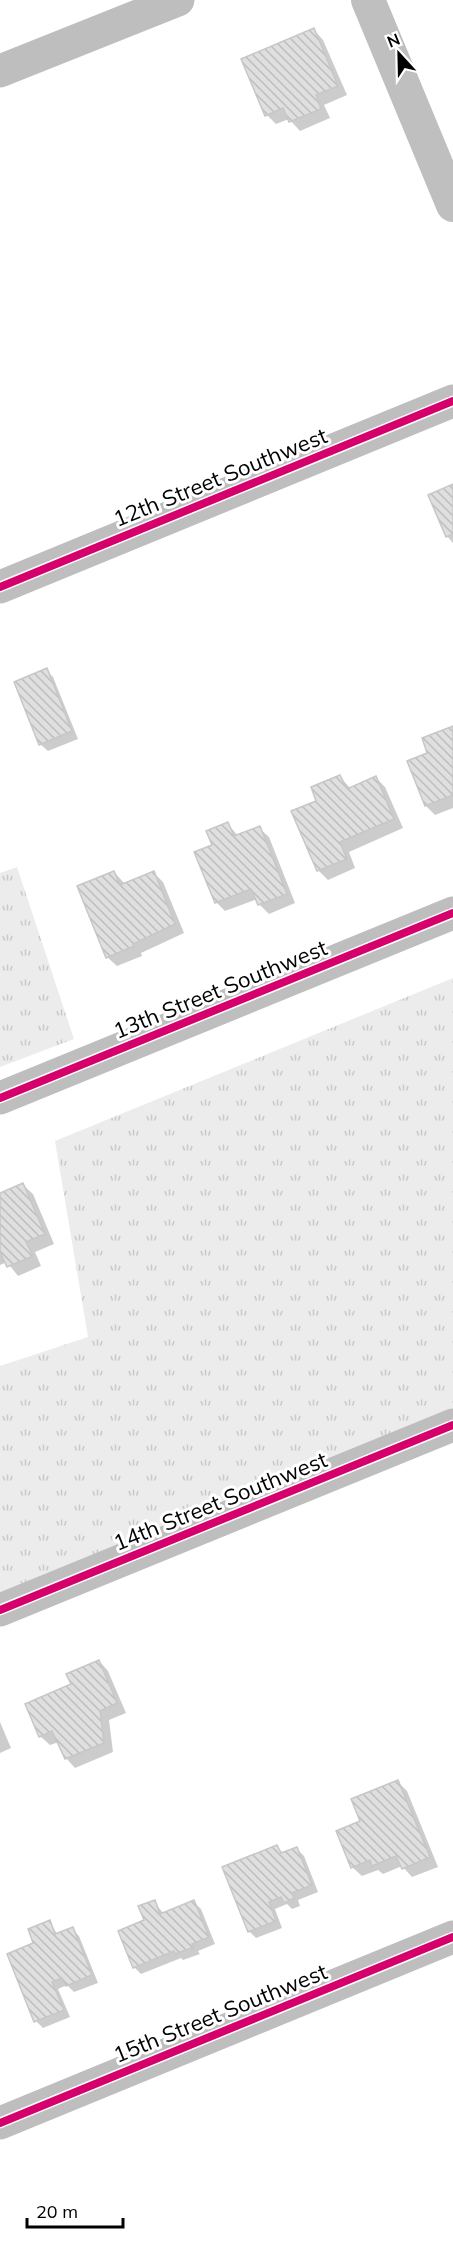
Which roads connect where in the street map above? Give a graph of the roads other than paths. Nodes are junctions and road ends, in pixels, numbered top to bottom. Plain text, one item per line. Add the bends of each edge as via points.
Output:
1 (178, 0) edge
2 (0, 71) edge
3 (453, 401) edge
4 (0, 587) edge
5 (453, 913) edge
6 (0, 1098) edge
7 (453, 1425) edge
8 (0, 1610) edge
9 (453, 1937) edge
10 (0, 2123) edge

1 - 2 street
3 - 4 street, 12th Street Southwest
5 - 6 street, 13th Street Southwest
7 - 8 street, 14th Street Southwest
9 - 10 street, 15th Street Southwest

